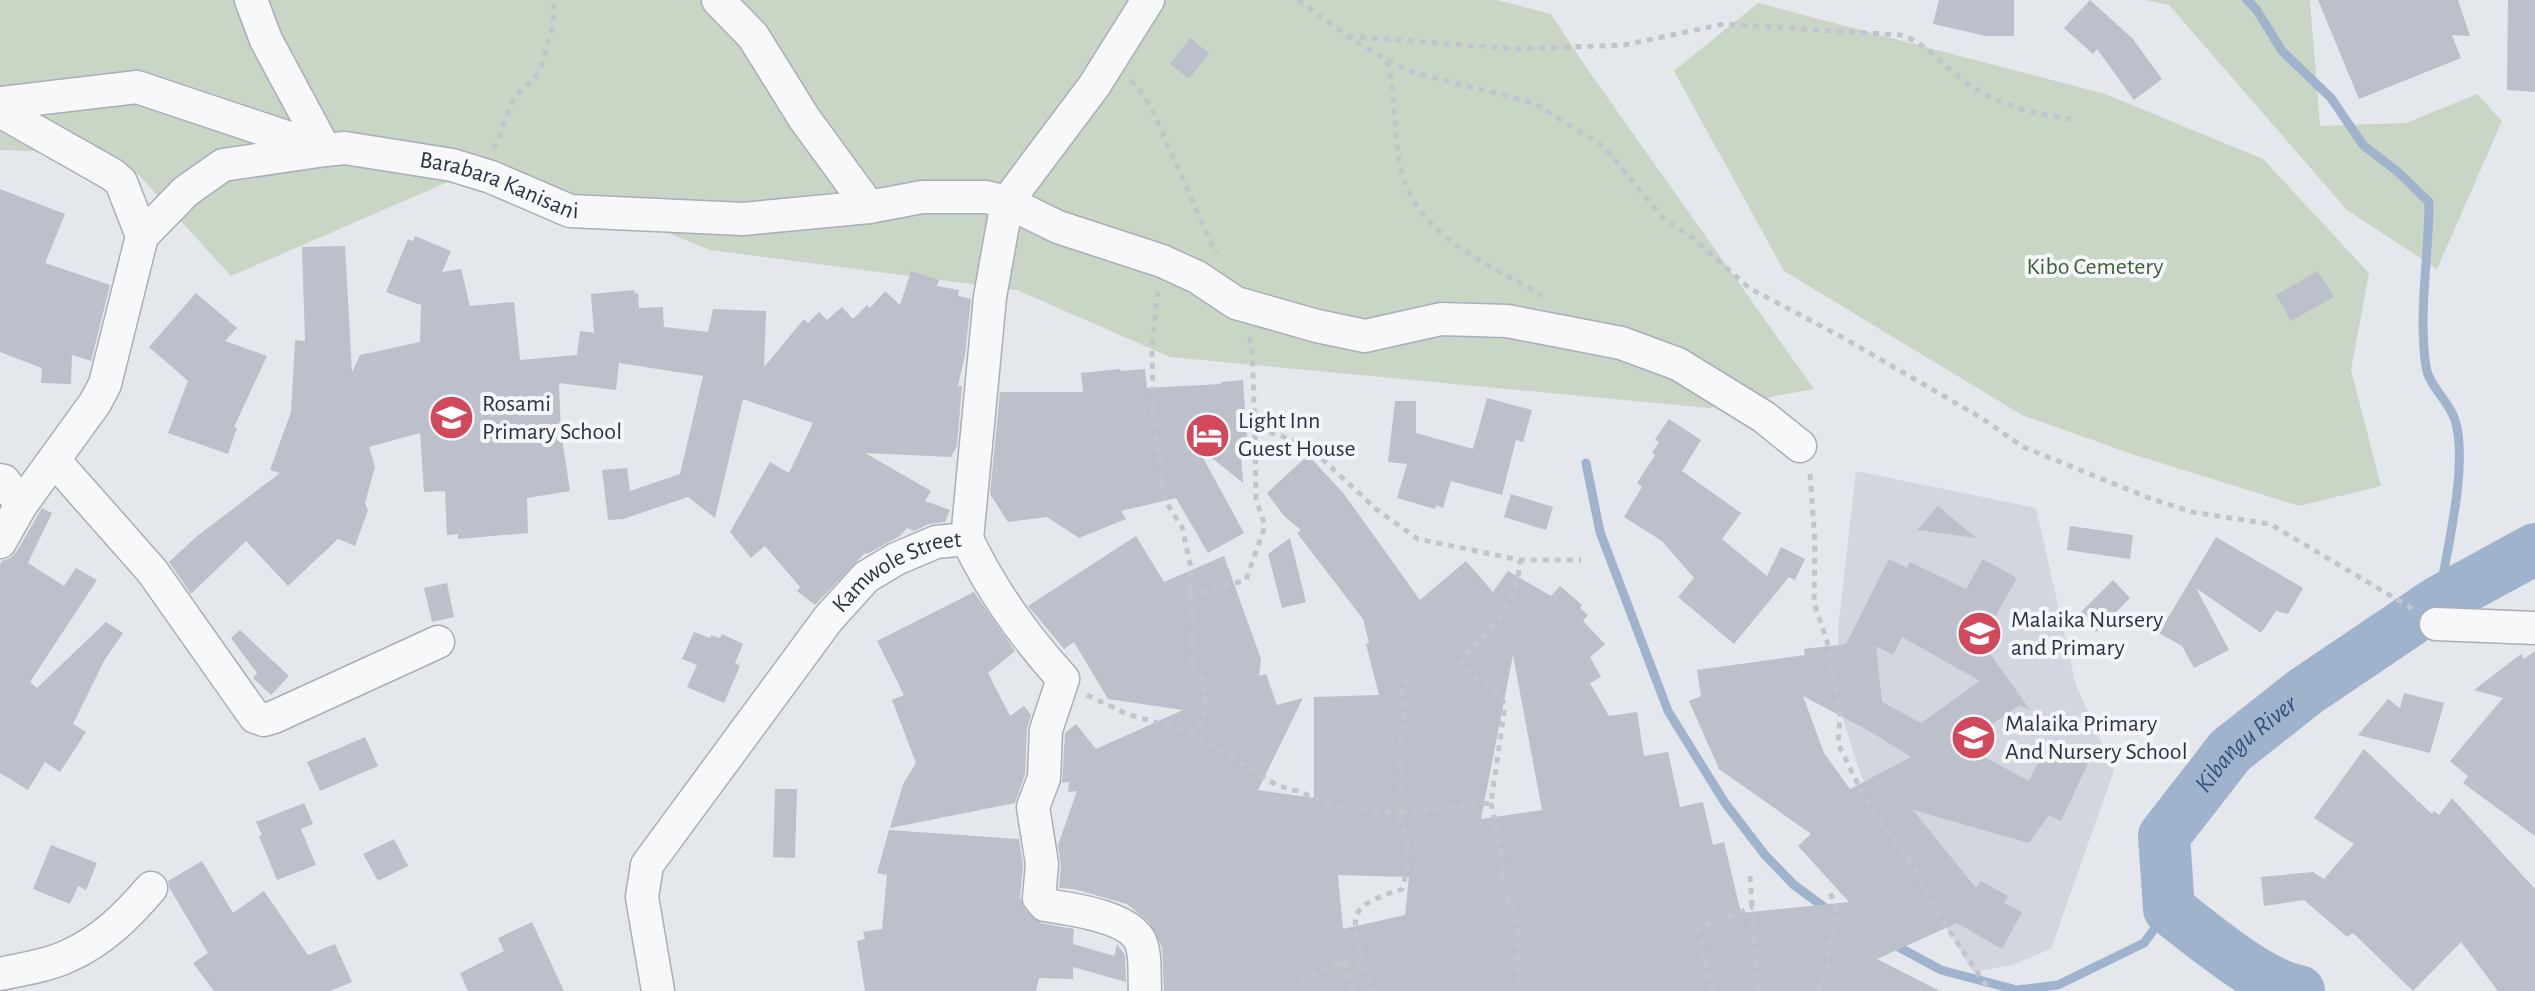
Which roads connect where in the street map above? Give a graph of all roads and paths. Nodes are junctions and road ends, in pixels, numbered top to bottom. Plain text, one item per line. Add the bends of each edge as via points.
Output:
1 (251, 0) edge
2 (554, 0) edge
3 (718, 0) edge
4 (1148, 0) edge
5 (1298, 0) edge
6 (1347, 36) junction
7 (1111, 58) junction
8 (1387, 60) junction
9 (0, 103) edge
10 (0, 111) edge
11 (2075, 119) dead end
12 (325, 150) junction
13 (491, 177) junction
14 (1007, 202) junction
15 (869, 207) junction
16 (142, 236) junction
17 (1219, 259) dead end
18 (1162, 261) junction
19 (1550, 300) dead end
20 (1236, 303) junction
21 (1255, 430) junction
22 (1800, 446) joint
23 (54, 460) junction
24 (0, 480) edge
25 (21, 505) junction
26 (967, 539) junction
27 (0, 542) edge
28 (1520, 560) junction
29 (1581, 560) dead end
30 (2381, 589) dead end
31 (1189, 596) junction
32 (2436, 624) dead end
33 (2535, 628) edge
34 (438, 642) dead end
35 (1409, 675) dead end
36 (1063, 679) junction
37 (1193, 733) junction
38 (1491, 803) junction
39 (1398, 813) junction
40 (1750, 876) dead end
41 (151, 888) dead end
42 (1829, 890) dead end
43 (1753, 907) junction
44 (1362, 961) junction
45 (1341, 962) junction
46 (0, 974) edge
47 (1300, 981) dead end
48 (658, 991) edge
49 (1145, 991) edge
50 (1352, 991) edge
51 (1373, 991) edge
52 (1518, 991) edge
53 (1713, 991) edge
54 (1758, 991) edge
55 (1818, 991) edge
56 (1990, 991) edge

1 - 12 street via 266,40
2 - 13 path via 548,49 533,80 509,107 493,151
3 - 15 street via 753,36
4 - 7 street, Kamwole Street
5 - 6 path
6 - 8 path
6 - 11 path via 1517,49 1624,45 1724,24 1900,35 2000,101 2040,115
7 - 14 street, Kamwole Street
7 - 17 path via 1154,114
8 - 19 path via 1400,162 1407,190 1421,213 1451,243
8 - 30 path via 1412,72 1534,103 1604,147 1664,219 1749,288 1980,417 2023,447 2192,512 2270,524
9 - 12 street, Barabara Kanisani via 137,87
10 - 16 street via 121,182
12 - 13 street, Barabara Kanisani via 382,152
12 - 16 street via 223,165 186,191
13 - 15 street, Barabara Kanisani via 570,211 743,219
14 - 15 street, Barabara Kanisani via 922,197
14 - 18 street, Barabara Kanisani via 1058,227
14 - 26 street, Kamwole Street via 990,297
16 - 23 street via 105,384
18 - 20 street, Barabara Kanisani
18 - 31 path via 1152,348 1153,410 1164,499 1182,527 1191,568
20 - 21 path via 1252,346
20 - 22 street, Barabara Kanisani via 1365,336 1441,319 1507,321 1621,343 1678,364
21 - 28 path via 1314,451 1376,509 1418,539
21 - 31 path via 1256,499 1265,526 1246,580
22 - 56 path via 1812,487 1814,603 1827,641 1840,717 1838,744 1868,804
23 - 25 street
23 - 34 street via 152,571 255,717 274,717
24 - 25 street
25 - 27 street
26 - 36 street via 987,581
26 - 48 street, Kamwole Street via 936,542 866,577 828,619 647,865 642,897
28 - 29 path
28 - 38 path via 1519,579 1496,626 1462,658 1462,669 1496,690 1505,705
31 - 37 path via 1192,669 1203,678 1206,704 1201,725
32 - 33 street
35 - 39 path via 1402,689
36 - 37 path via 1127,714
36 - 49 street via 1046,730 1044,778 1033,807 1042,864 1039,898 1045,905 1114,920 1137,935 1143,947
37 - 39 path via 1278,786 1334,806
38 - 39 path
38 - 52 path via 1503,863 1501,882 1517,919
39 - 44 path via 1407,835 1408,870 1402,889 1358,911 1353,926
40 - 43 path
41 - 46 street via 107,933 67,957
42 - 55 path via 1837,917
43 - 53 path via 1698,929
43 - 54 path
44 - 45 path
44 - 51 path
45 - 47 path
45 - 50 path

